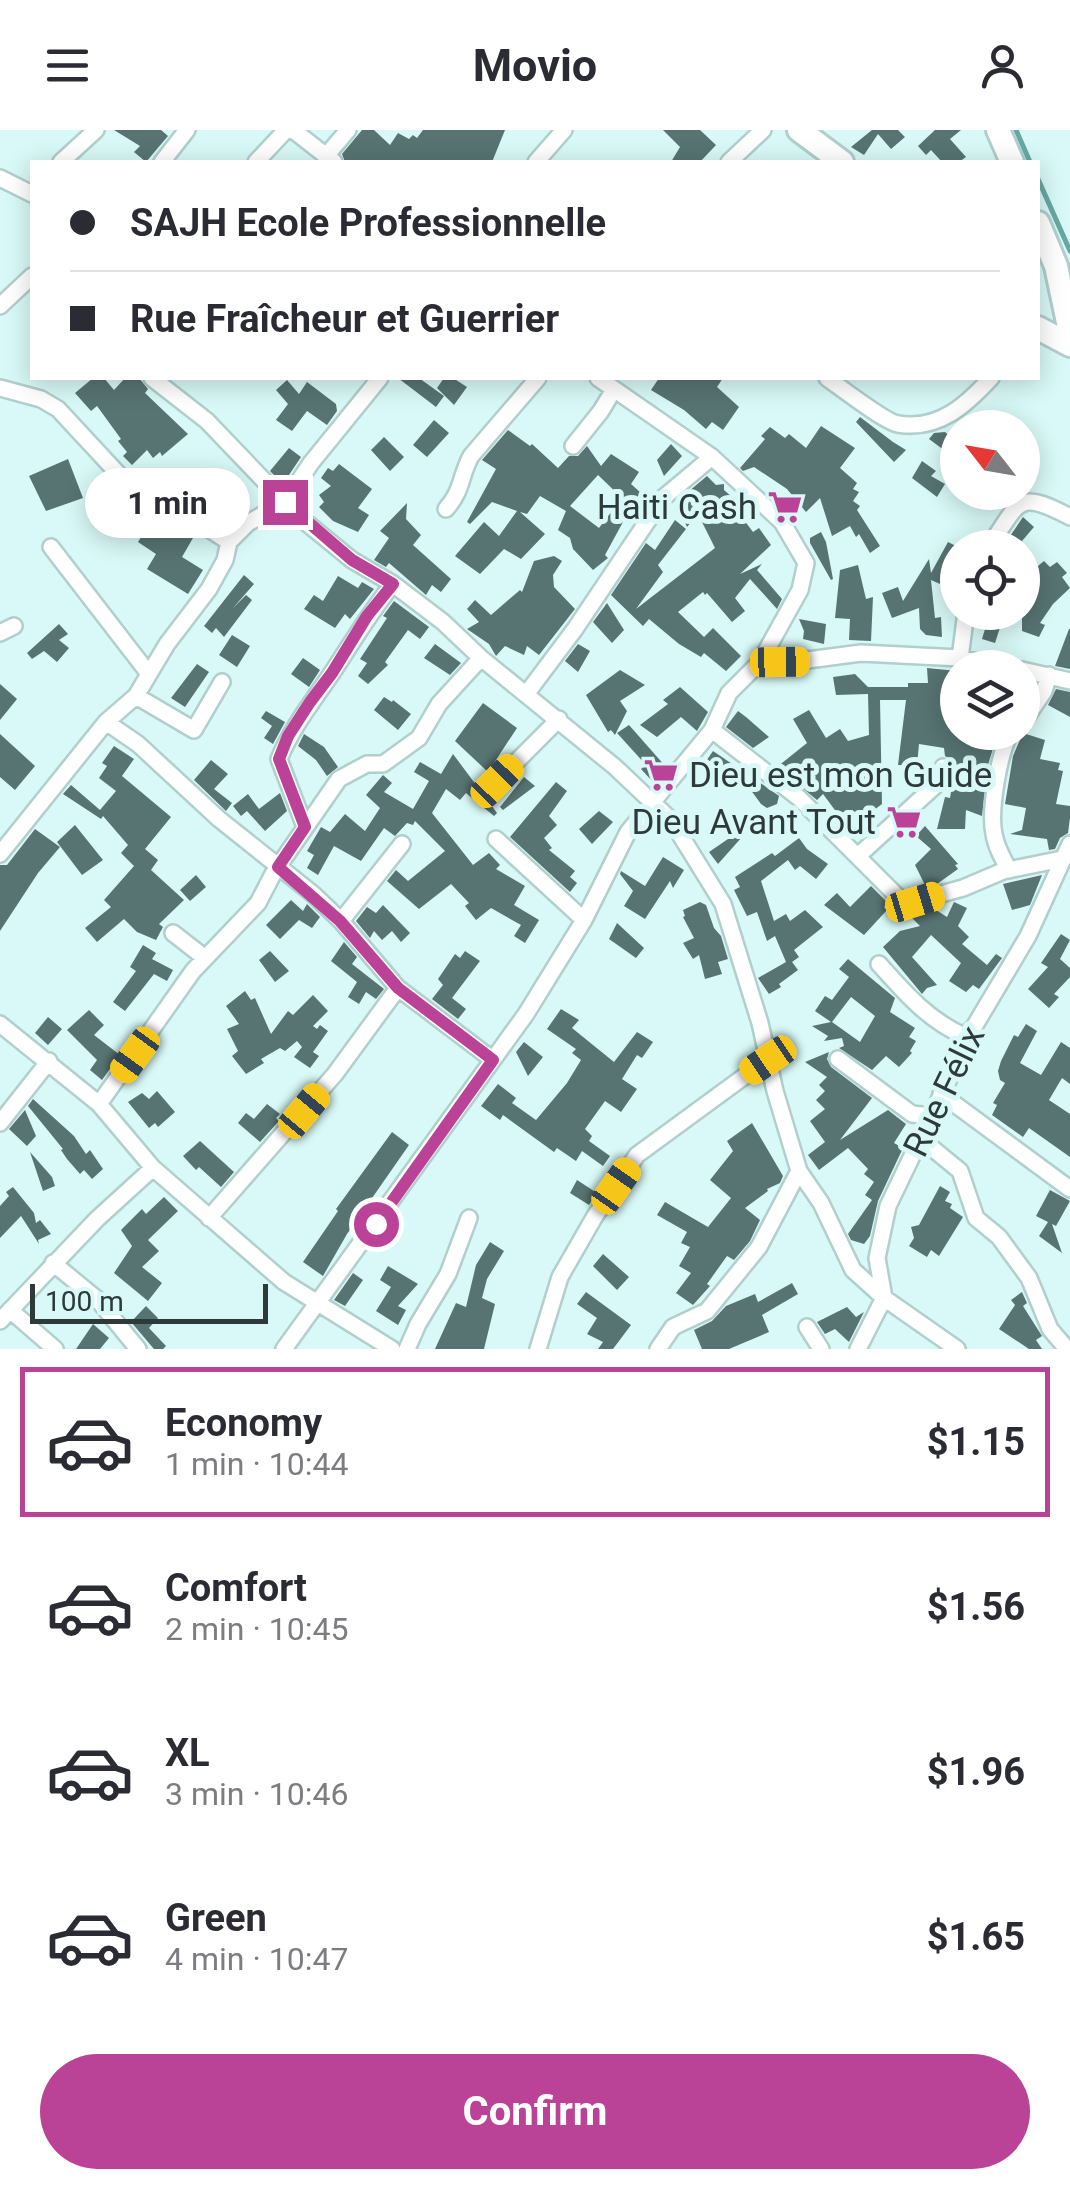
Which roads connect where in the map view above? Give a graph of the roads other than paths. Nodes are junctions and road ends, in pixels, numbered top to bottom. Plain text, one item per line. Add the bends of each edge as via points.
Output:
1 (96, 130) edge
2 (187, 130) edge
3 (290, 130) edge
4 (348, 130) edge
5 (564, 130) edge
6 (763, 130) edge
7 (799, 130) edge
8 (998, 130) edge
9 (330, 159) edge
10 (63, 160) edge
11 (164, 160) edge
12 (258, 160) edge
13 (538, 160) edge
14 (731, 160) edge
15 (839, 160) edge
16 (1011, 160) edge
17 (0, 178) edge
18 (30, 193) edge
19 (1040, 228) edge
20 (30, 278) edge
21 (0, 306) edge
22 (1040, 329) edge
23 (1070, 332) edge
24 (1070, 345) edge
25 (155, 380) edge
26 (378, 380) edge
27 (536, 380) edge
28 (600, 380) edge
29 (830, 380) edge
30 (989, 380) edge
31 (0, 388) edge
32 (613, 390) junction
33 (573, 446) dead end
34 (712, 457) junction
35 (285, 502) junction
36 (446, 509) dead end
37 (1070, 517) edge
38 (1001, 530) edge
39 (229, 542) junction
40 (51, 547) dead end
41 (393, 584) junction
42 (940, 657) edge
43 (481, 658) junction
44 (760, 662) junction
45 (1040, 673) edge
46 (149, 674) junction
47 (1049, 675) junction
48 (1070, 680) edge
49 (222, 682) dead end
50 (527, 692) junction
51 (136, 696) junction
52 (1040, 697) edge
53 (558, 719) junction
54 (106, 722) junction
55 (712, 730) junction
56 (1004, 750) edge
57 (944, 767) dead end
58 (497, 781) dead end
59 (654, 803) junction
60 (305, 827) junction
61 (496, 838) dead end
62 (402, 844) dead end
63 (1066, 851) edge
64 (0, 854) edge
65 (859, 855) junction
66 (278, 867) junction
67 (1009, 870) junction
68 (584, 920) junction
69 (340, 921) junction
70 (173, 934) dead end
71 (206, 958) junction
72 (880, 964) dead end
73 (398, 988) junction
74 (0, 1024) edge
75 (974, 1028) junction
76 (838, 1059) dead end
77 (493, 1060) junction
78 (768, 1060) junction
79 (49, 1061) junction
80 (941, 1094) junction
81 (99, 1104) junction
82 (931, 1116) junction
83 (0, 1123) edge
84 (921, 1139) junction
85 (153, 1168) junction
86 (799, 1172) junction
87 (1070, 1188) edge
88 (209, 1218) junction
89 (469, 1218) dead end
90 (53, 1263) junction
91 (884, 1298) junction
92 (318, 1302) junction
93 (4, 1312) edge
94 (808, 1327) dead end
95 (860, 1348) edge
96 (55, 1349) edge
97 (138, 1349) edge
98 (284, 1349) edge
99 (392, 1349) edge
100 (407, 1349) edge
101 (538, 1349) edge
102 (658, 1349) edge
103 (821, 1349) edge
104 (957, 1349) edge
105 (1067, 1349) edge

1 - 10 street
2 - 11 street
3 - 9 street
3 - 12 street
4 - 9 street
5 - 13 street
6 - 14 street
7 - 15 street
8 - 16 street
17 - 18 street
19 - 23 street
20 - 21 street
22 - 24 street
25 - 35 street via 207,421
26 - 35 street
27 - 36 street via 471,456 461,490
28 - 32 street
29 - 30 street via 896,424 950,416
31 - 39 street via 58,409 123,479
32 - 33 street
32 - 34 street
34 - 44 street via 782,522 806,562 800,590
34 - 50 street via 663,498
35 - 39 street
35 - 41 street via 352,560
37 - 38 street via 1030,499
39 - 46 street via 209,588
40 - 46 street
41 - 43 street
41 - 60 street via 310,702 279,759
42 - 44 street via 861,652
43 - 50 street
43 - 60 street via 439,704 419,738 384,764 367,764 339,778
44 - 55 street via 729,693
45 - 47 street
46 - 51 street
47 - 48 street
47 - 52 street
49 - 51 street via 194,730
50 - 53 street
51 - 54 street
53 - 58 street
53 - 59 street
54 - 64 street
54 - 66 street
55 - 59 street
55 - 65 street
56 - 67 street via 992,827
57 - 65 street via 937,784
59 - 68 street via 628,832
59 - 78 street via 723,904
60 - 66 street
61 - 68 street
62 - 69 street
63 - 67 street
63 - 75 street, Rue Félix via 1028,936
65 - 67 street via 905,904
66 - 69 street
66 - 71 street via 258,903
68 - 77 street
69 - 73 street
70 - 71 street
71 - 81 street
72 - 75 street via 942,1027 964,1036
73 - 77 street
73 - 88 street via 328,1084
74 - 79 street
75 - 80 street, Rue Félix
76 - 82 street via 912,1114
77 - 92 street
78 - 86 street
78 - 101 street via 637,1155 560,1277
79 - 81 street
79 - 83 street
80 - 82 street, Rue Félix
80 - 87 street
81 - 85 street
82 - 84 street, Rue Félix
84 - 91 street, Rue Félix via 880,1237
84 - 105 street via 960,1172 976,1218 1000,1237
85 - 88 street
85 - 90 street
86 - 91 street via 854,1270
86 - 102 street via 759,1247 707,1310 673,1327
88 - 92 street
89 - 100 street
90 - 93 street
90 - 97 street via 98,1300
91 - 95 street
91 - 104 street
92 - 98 street
92 - 99 street
93 - 96 street
94 - 103 street

